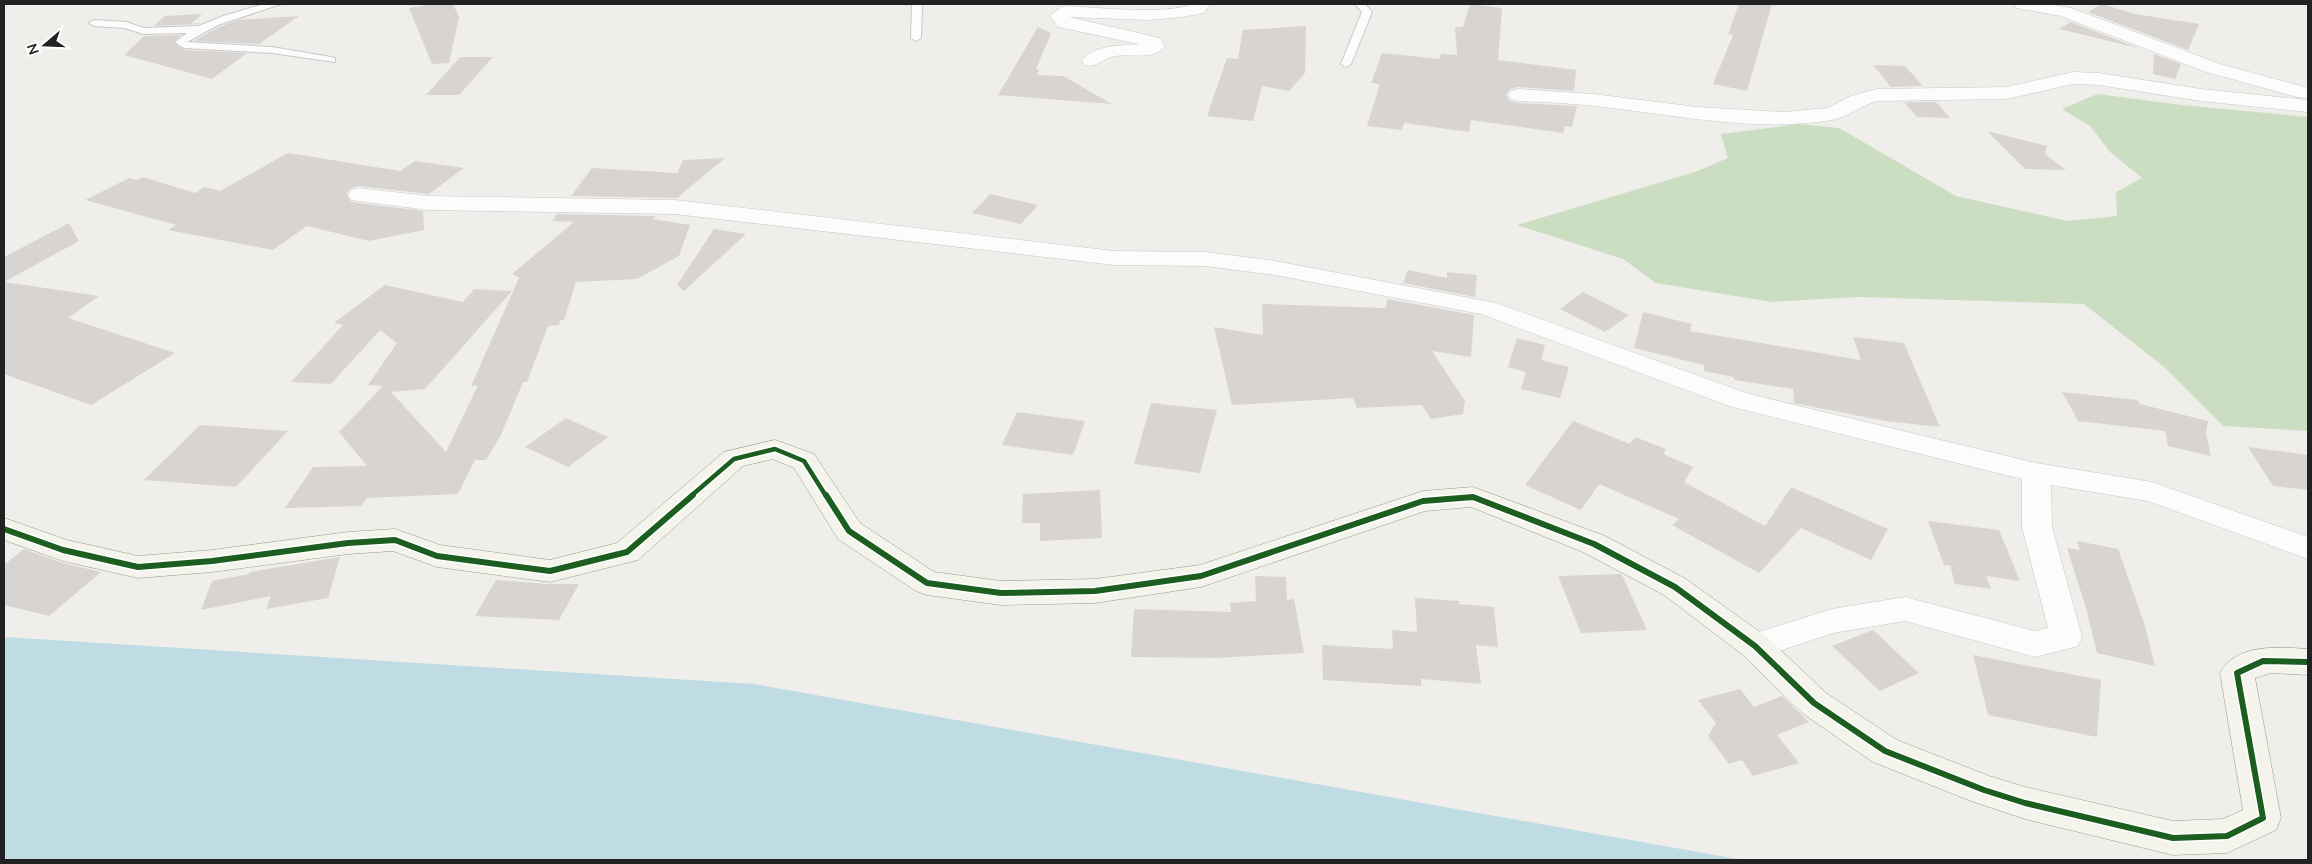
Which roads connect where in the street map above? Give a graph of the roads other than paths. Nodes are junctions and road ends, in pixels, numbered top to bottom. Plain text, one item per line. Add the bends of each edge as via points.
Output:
1 (276, 4) edge
2 (917, 4) edge
3 (1200, 4) edge
4 (1360, 4) edge
5 (2022, 4) edge
6 (94, 23) dead end
7 (199, 29) junction
8 (916, 38) dead end
9 (331, 60) dead end
10 (1091, 61) dead end
11 (1346, 64) dead end
12 (2308, 94) edge
13 (1518, 95) dead end
14 (2308, 106) edge
15 (359, 195) dead end
16 (2036, 472) junction
17 (4, 529) edge
18 (2308, 548) edge
19 (1755, 646) junction
20 (2308, 662) edge

1 - 7 lane via 239,13
2 - 8 lane
3 - 10 street via 1198,9 1181,13 1067,11 1059,16 1064,23 1154,42 1156,46 1107,52
4 - 11 lane via 1367,12
5 - 12 street via 2065,12 2213,68
6 - 7 lane via 126,24 143,31
7 - 9 lane via 180,42 184,45 272,50
13 - 14 street via 1593,100 1696,114 1784,118 1832,114 1858,100 1878,95 2007,93 2073,78
15 - 16 street via 428,203 675,207 1114,258 1205,259 1276,268 1487,308 1742,401
16 - 18 street via 2152,492
16 - 19 street via 2037,527 2066,637 2035,644 1906,608 1832,620
17 - 19 street via 63,550 138,566 395,540 438,556 550,572 627,552 734,459 775,449 804,461 849,531 927,583 1001,593 1095,591 1201,576 1423,501 1473,497 1594,544 1675,587
19 - 20 street via 1814,703 1885,750 2024,803 2173,838 2227,836 2263,818 2237,673 2249,664 2265,660

